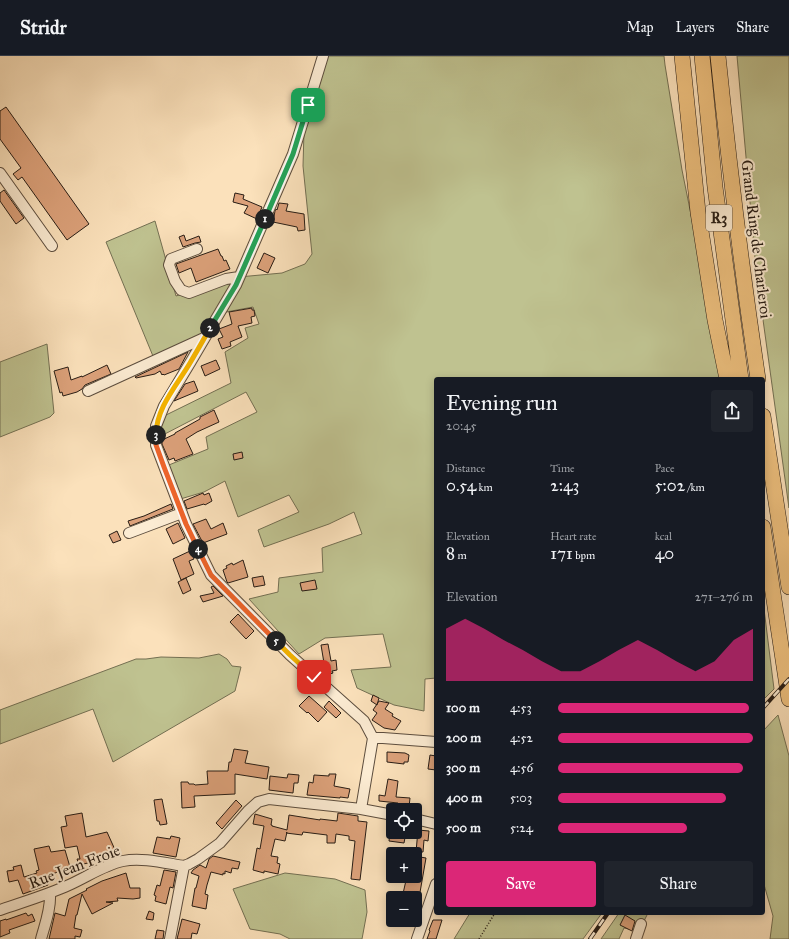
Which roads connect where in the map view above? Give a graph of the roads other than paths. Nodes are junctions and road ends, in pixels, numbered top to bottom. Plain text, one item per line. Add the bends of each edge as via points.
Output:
1 (323, 56) edge
2 (682, 56) edge
3 (702, 56) edge
4 (718, 56) edge
5 (0, 173) edge
6 (52, 246) dead end
7 (197, 249) dead end
8 (239, 277) junction
9 (204, 338) junction
10 (727, 377) edge
11 (741, 377) edge
12 (758, 377) edge
13 (88, 392) dead end
14 (765, 429) edge
15 (182, 513) junction
16 (129, 533) dead end
17 (765, 540) edge
18 (789, 587) edge
19 (789, 699) edge
20 (373, 738) junction
21 (434, 742) edge
22 (361, 809) junction
23 (386, 814) edge
24 (422, 821) edge
25 (434, 824) edge
26 (184, 866) junction
27 (434, 890) edge
28 (50, 893) junction
29 (0, 910) edge
30 (641, 924) dead end
31 (41, 939) edge
32 (170, 939) edge
33 (416, 939) edge
34 (636, 939) edge

1 - 8 street via 293,154
2 - 10 highway via 698,212
3 - 11 highway, R3 via 715,187
4 - 12 highway, Grand Ring de Charleroi / R3
5 - 6 street
7 - 8 street via 171,258 169,265 181,290 188,293
8 - 9 street
9 - 13 street
9 - 15 street via 164,406 156,426 156,445
14 - 18 highway
15 - 16 street
15 - 20 street via 211,575 290,655 364,720
17 - 19 highway
20 - 21 street
20 - 22 street
22 - 23 street
22 - 26 street via 269,799 258,802 220,843
24 - 25 street
26 - 28 street, Rue Jean Froie via 143,860 122,861
26 - 32 street
27 - 33 street
28 - 29 street, Rue Jean Froie
28 - 31 street via 49,912
30 - 34 street

